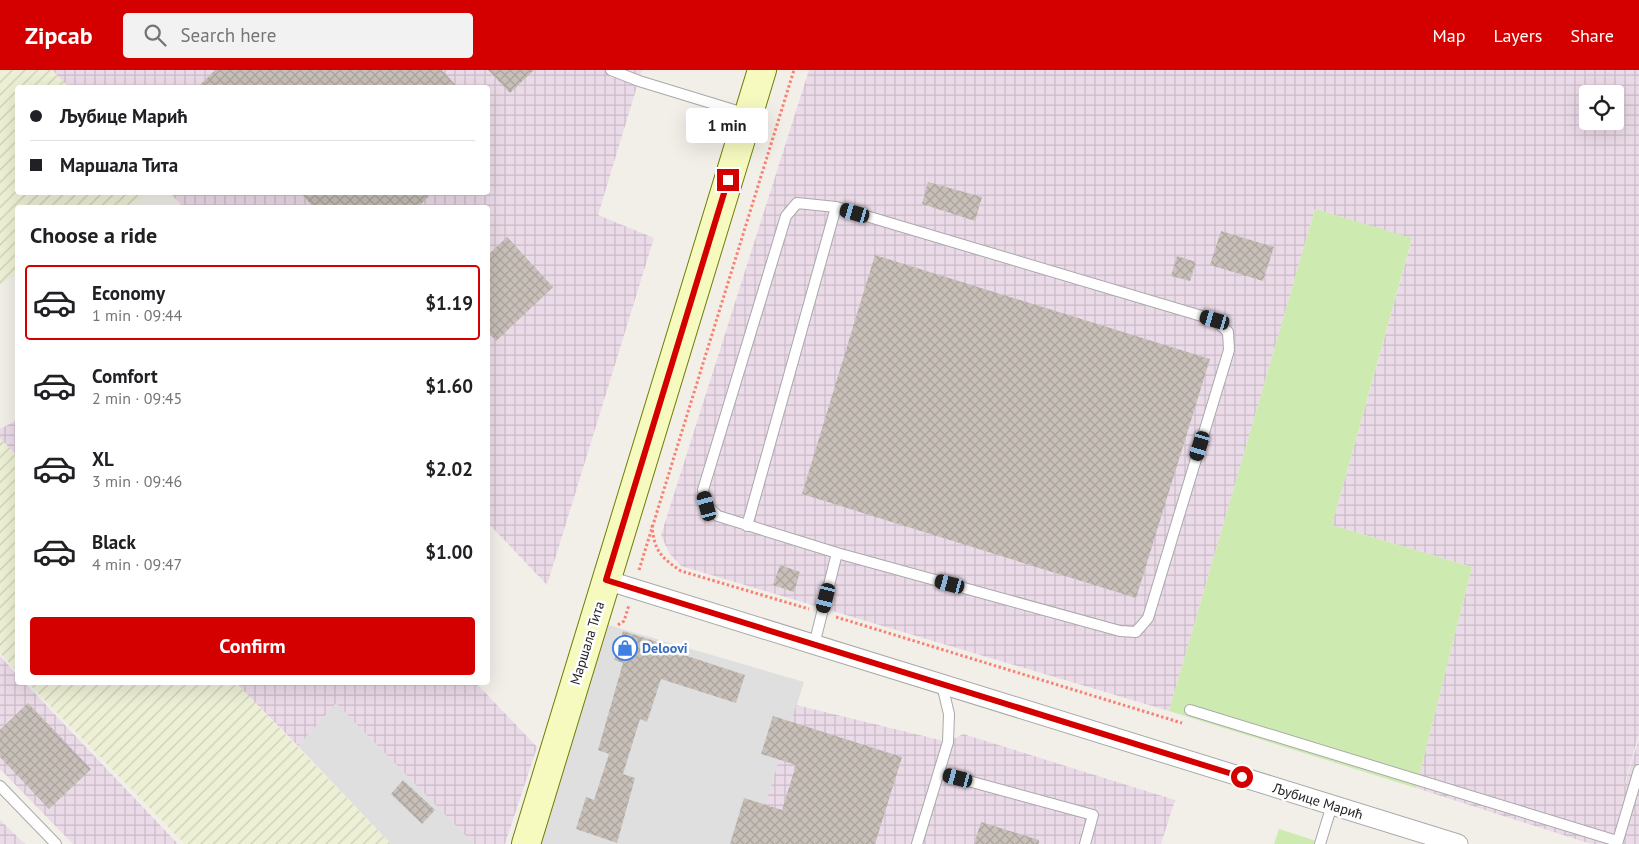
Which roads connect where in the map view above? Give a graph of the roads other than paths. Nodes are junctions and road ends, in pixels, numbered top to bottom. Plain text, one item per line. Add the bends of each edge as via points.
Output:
1 (611, 70) edge
2 (762, 70) edge
3 (748, 114) junction
4 (836, 207) junction
5 (747, 526) junction
6 (837, 553) junction
7 (606, 580) junction
8 (814, 645) junction
9 (942, 685) junction
10 (1190, 710) dead end
11 (1639, 770) edge
12 (939, 773) junction
13 (0, 786) edge
14 (1332, 805) junction
15 (1617, 842) edge
16 (56, 844) edge
17 (526, 844) edge
18 (917, 844) edge
19 (1085, 844) edge
20 (1320, 844) edge
21 (1458, 844) edge

1 - 3 lane
2 - 3 main road, Маршала Тита
3 - 7 main road, Маршала Тита
4 - 5 lane
4 - 5 lane via 797,203 786,216 703,490 707,506 718,516
4 - 6 lane via 1215,320 1228,332 1229,350 1148,618 1136,632 1120,631
5 - 6 lane
6 - 8 lane
7 - 8 street, Љубице Марић
7 - 17 main road, Маршала Тита
8 - 9 street, Љубице Марић
9 - 12 lane via 949,714 948,742
9 - 14 street, Љубице Марић
10 - 15 lane
11 - 15 lane
12 - 18 lane
12 - 19 lane via 1093,816
13 - 16 lane
14 - 20 lane
14 - 21 street, Љубице Марић

